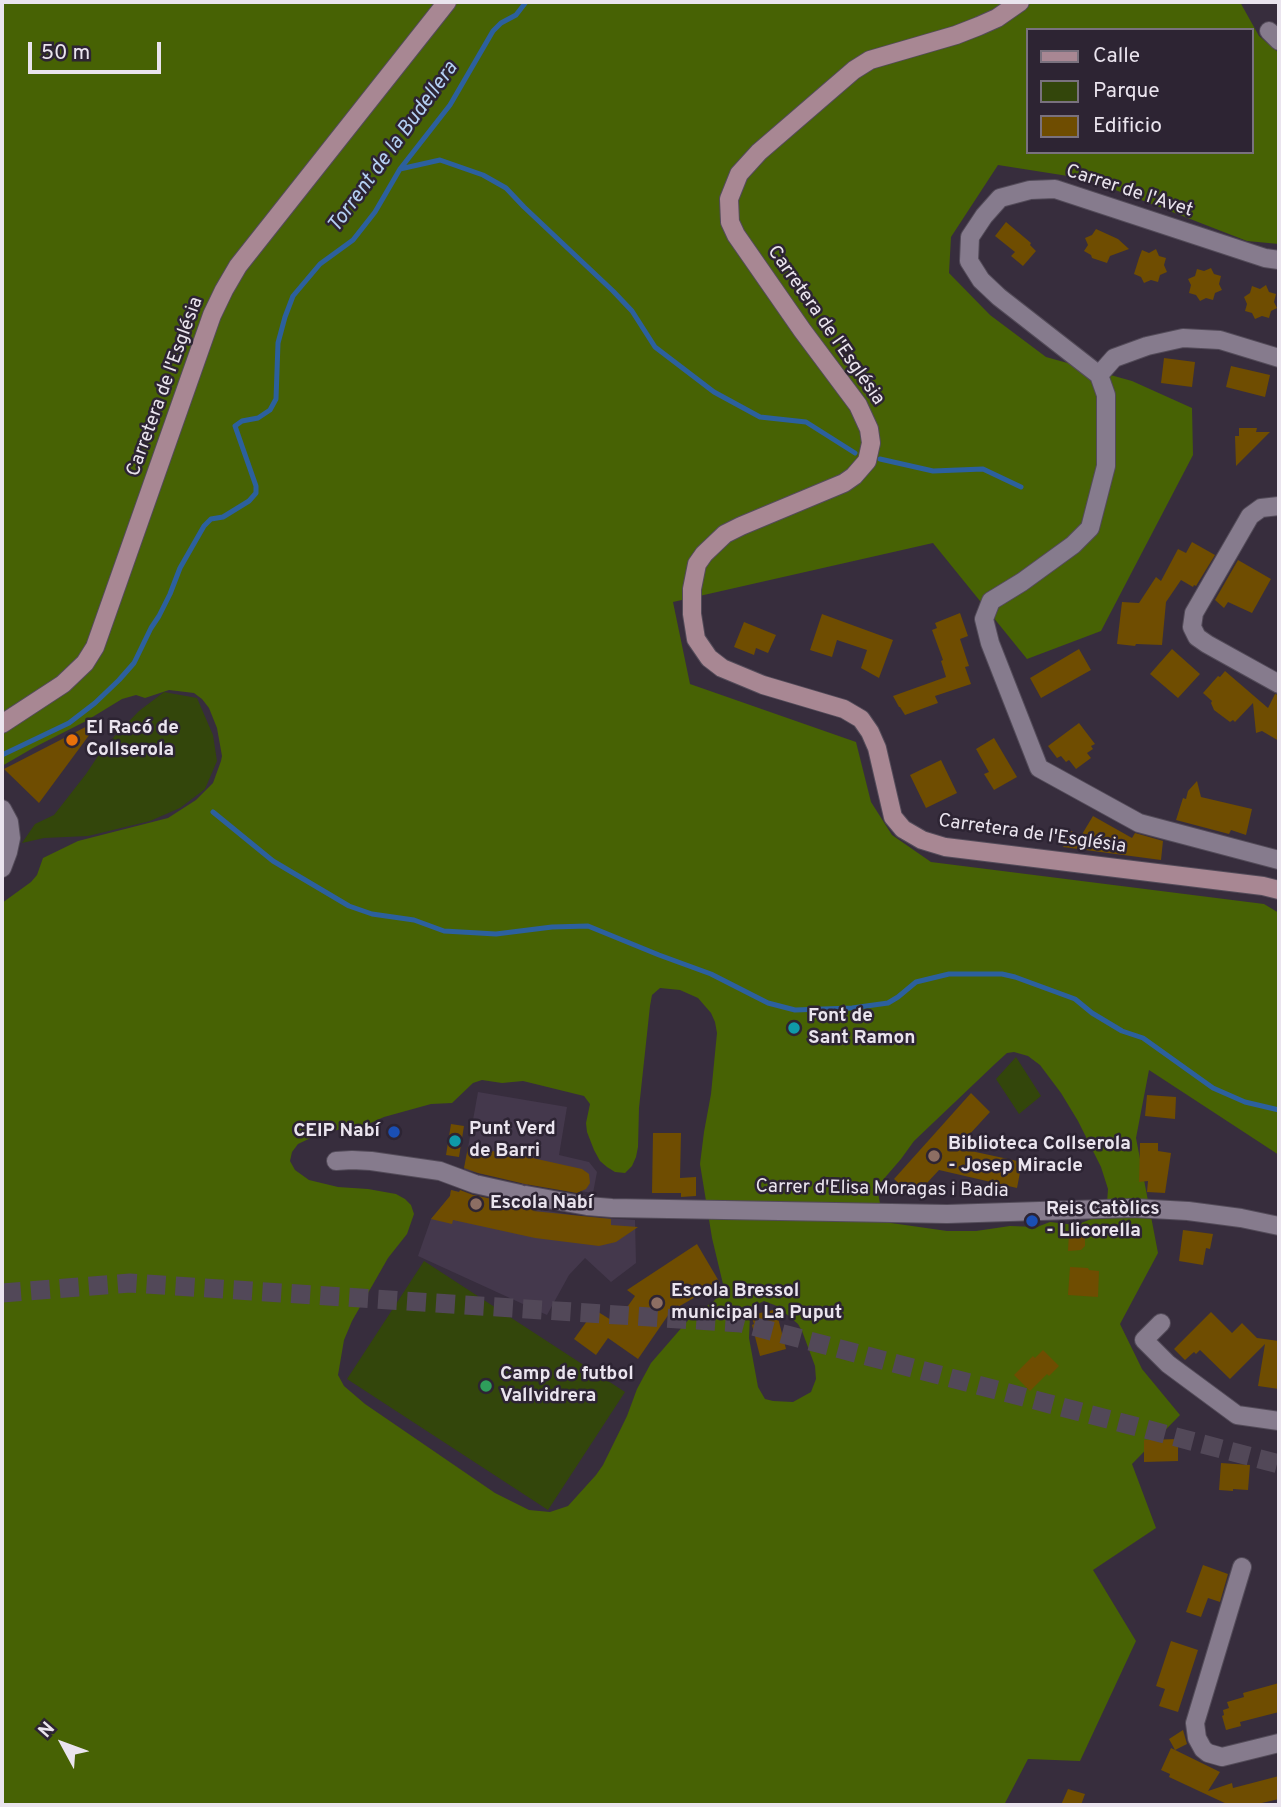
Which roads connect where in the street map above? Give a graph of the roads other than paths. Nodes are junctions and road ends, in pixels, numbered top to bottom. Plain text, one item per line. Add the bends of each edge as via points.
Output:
1 (447, 2) edge
2 (1020, 2) edge
3 (1279, 260) edge
4 (1279, 358) edge
5 (1099, 375) junction
6 (1279, 506) edge
7 (1279, 684) edge
8 (2, 724) edge
9 (2, 809) edge
10 (1279, 860) edge
11 (2, 868) edge
12 (1279, 890) edge
13 (336, 1161) dead end
14 (1279, 1226) edge
15 (1161, 1323) dead end
16 (1279, 1421) edge
17 (1242, 1567) dead end
18 (1279, 1743) edge

1 - 8 main road, Carretera de l'Església via 238,266 212,315 94,647 63,684
2 - 12 main road, Carretera de l'Església via 997,18 957,35 870,60 739,174 729,198 736,235 858,405 871,443 867,461 854,476 725,534 705,554 697,564 692,589 696,639 722,668 844,709 860,719 877,748 893,817 922,841
3 - 5 street, Carrer de l'Avet via 1055,189 1000,198 970,237 970,261 999,298
4 - 5 street via 1220,340 1183,338 1114,358
5 - 10 street via 1105,395 1106,466 1090,528 1073,545 991,601 984,619 990,643 1040,768 1139,823
6 - 7 street via 1261,508 1250,516 1194,613 1192,627 1207,645
9 - 11 street via 11,838
13 - 14 street, Carrer d'Elisa Moragas i Badia via 440,1171 523,1195 612,1208 947,1214 1133,1208 1188,1211
15 - 16 street via 1144,1340 1168,1364 1237,1415
17 - 18 street via 1195,1723 1196,1738 1208,1753 1222,1757

